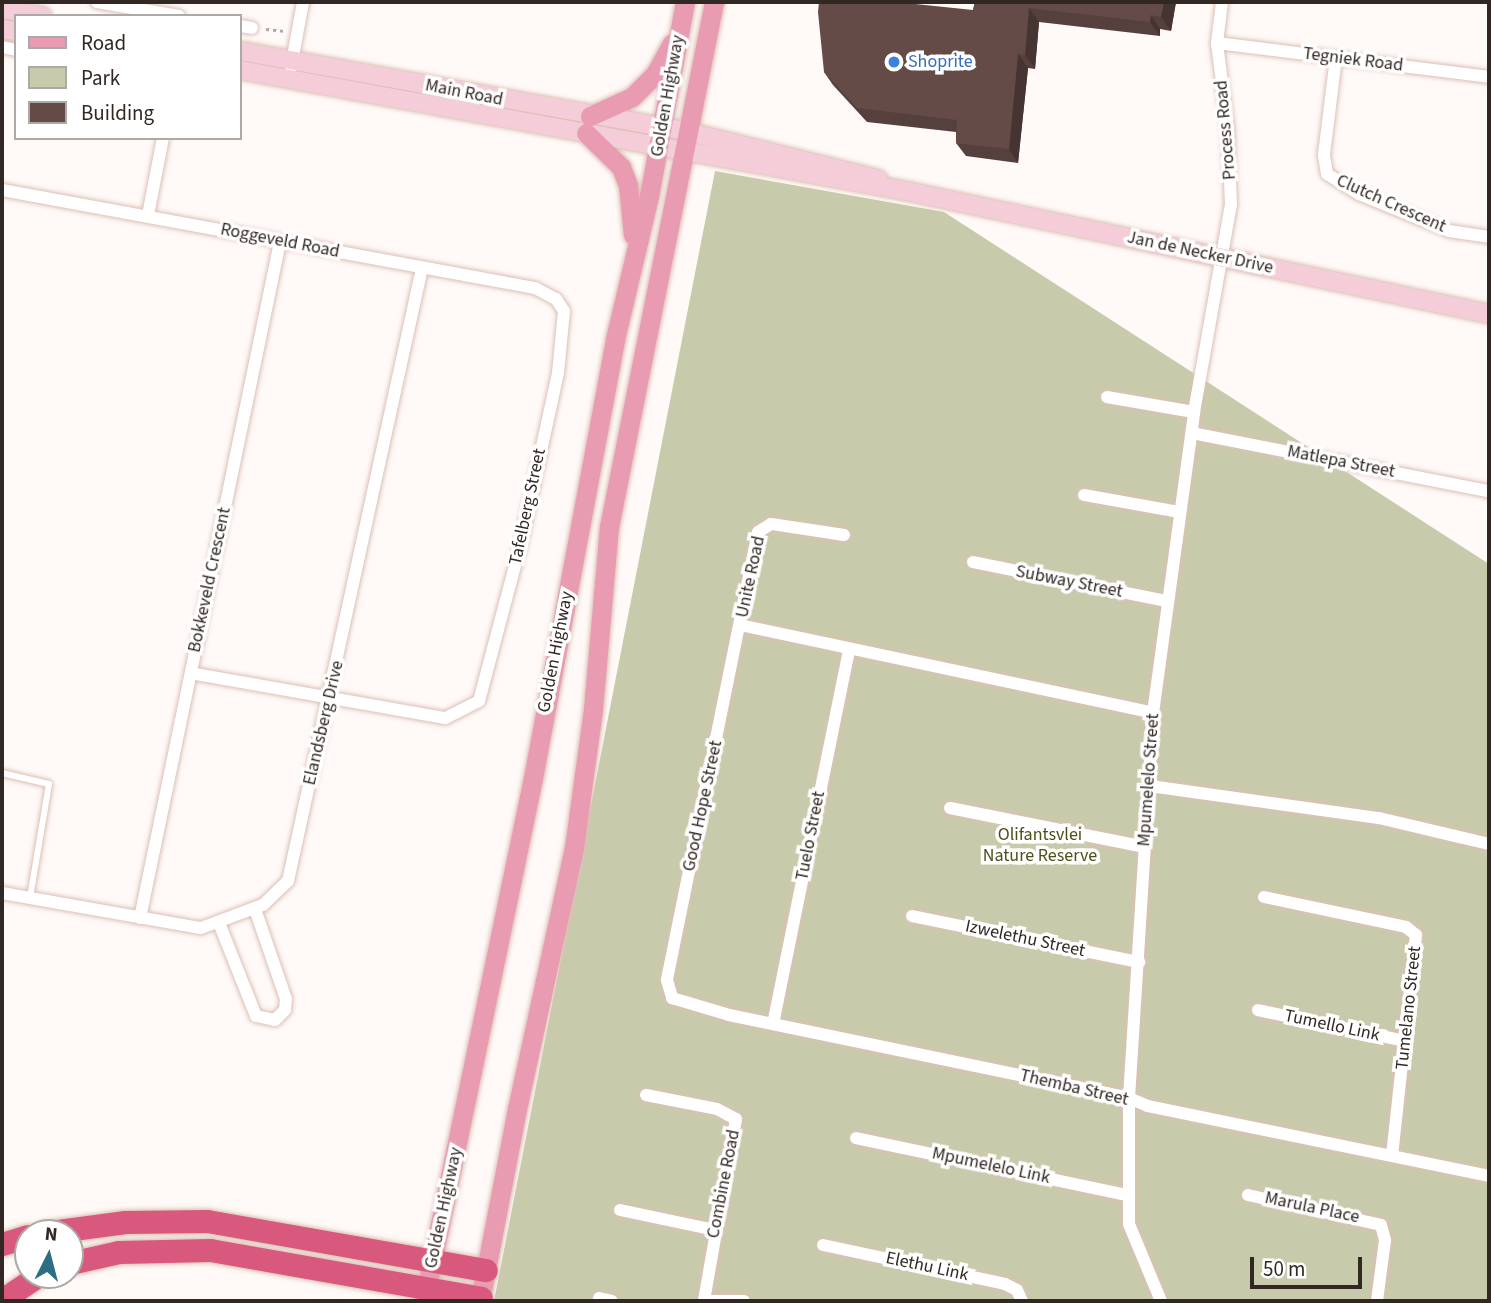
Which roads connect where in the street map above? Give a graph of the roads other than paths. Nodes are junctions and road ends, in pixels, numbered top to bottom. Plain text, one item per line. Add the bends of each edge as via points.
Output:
1 (97, 2) edge
2 (303, 2) edge
3 (685, 2) edge
4 (714, 2) edge
5 (1222, 2) edge
6 (2, 9) edge
7 (31, 14) edge
8 (167, 14) edge
9 (680, 29) junction
10 (1217, 43) junction
11 (242, 51) edge
12 (1336, 58) junction
13 (292, 60) junction
14 (242, 70) edge
15 (1489, 77) edge
16 (289, 79) junction
17 (588, 124) junction
18 (661, 136) junction
19 (163, 140) edge
20 (688, 141) junction
21 (2, 190) edge
22 (148, 215) junction
23 (1489, 237) edge
24 (281, 242) junction
25 (635, 250) junction
26 (1223, 258) junction
27 (422, 268) junction
28 (556, 299) joint
29 (1489, 314) edge
30 (1107, 397) dead end
31 (1194, 412) junction
32 (1192, 433) junction
33 (1489, 491) edge
34 (1084, 495) dead end
35 (1179, 512) junction
36 (845, 535) dead end
37 (973, 562) dead end
38 (1166, 601) junction
39 (740, 625) junction
40 (849, 649) junction
41 (191, 673) junction
42 (330, 699) junction
43 (1153, 713) junction
44 (2, 772) edge
45 (1150, 786) junction
46 (950, 808) dead end
47 (1489, 844) edge
48 (1145, 847) junction
49 (2, 893) edge
50 (1264, 897) dead end
51 (30, 898) junction
52 (255, 909) junction
53 (912, 916) dead end
54 (140, 918) junction
55 (219, 923) junction
56 (1139, 962) junction
57 (666, 987) joint
58 (1258, 1010) dead end
59 (773, 1024) junction
60 (1405, 1041) junction
61 (646, 1095) dead end
62 (1129, 1098) junction
63 (856, 1138) dead end
64 (1392, 1155) junction
65 (1489, 1176) edge
66 (1126, 1195) junction
67 (1248, 1195) dead end
68 (620, 1210) dead end
69 (84, 1228) edge
70 (715, 1230) junction
71 (823, 1245) dead end
72 (84, 1260) edge
73 (434, 1260) junction
74 (486, 1270) junction
75 (374, 1278) junction
76 (18, 1289) edge
77 (426, 1295) edge
78 (481, 1299) edge
79 (2, 1300) edge
80 (400, 1301) edge
81 (704, 1301) edge
82 (710, 1301) edge
83 (744, 1301) edge
84 (1022, 1301) edge
85 (1161, 1301) edge
86 (1377, 1301) edge

1 - 8 street
2 - 13 street
3 - 9 main road, Golden Highway
4 - 20 main road, Golden Highway
5 - 10 street, Process Road
6 - 7 main road
9 - 17 main road via 645,86
9 - 18 main road, Golden Highway
10 - 12 street, Tegniek Road
10 - 26 street, Process Road via 1232,180
11 - 13 main road, Main Road
12 - 15 street, Tegniek Road
12 - 23 street, Clutch Crescent via 1324,155 1326,174 1359,194 1449,231
13 - 16 street
13 - 17 main road, Main Road
14 - 16 main road, Main Road
16 - 17 main road, Main Road
17 - 18 main road, Main Road
17 - 25 main road via 621,167 628,185
18 - 20 main road, Main Road
18 - 25 main road, Golden Highway
19 - 22 street
20 - 26 main road, Jan de Necker Drive via 845,167 911,191
20 - 74 main road, Golden Highway via 610,527 574,848
21 - 22 street, Roggeveld Road
22 - 24 street, Roggeveld Road
24 - 27 street, Roggeveld Road
24 - 41 street, Bokkeveld Crescent
25 - 73 main road, Golden Highway
26 - 29 main road, Jan de Necker Drive
26 - 31 street, Mpumelelo Street
27 - 28 street, Roggeveld Road via 535,288
27 - 42 street, Elandsberg Drive
28 - 42 street, Tafelberg Street via 564,311 565,326 558,373 485,692 469,709 445,718
30 - 31 street
31 - 32 street, Mpumelelo Street
32 - 33 street, Matlepa Street
32 - 35 street, Mpumelelo Street
34 - 35 street
35 - 38 street, Mpumelelo Street
36 - 39 street, Unite Road via 771,524 762,528
37 - 38 street, Subway Street
38 - 43 street, Mpumelelo Street
39 - 40 street
39 - 57 street, Good Hope Street
40 - 43 street
40 - 59 street, Tuelo Street
41 - 42 street
41 - 54 street, Bokkeveld Crescent
42 - 52 street, Elandsberg Drive via 292,873 277,894
43 - 45 street, Mpumelelo Street
44 - 51 lane via 49,784
45 - 47 street via 1378,818
45 - 48 street, Mpumelelo Street
46 - 48 street
48 - 56 street, Mpumelelo Street
49 - 51 street, Elandsberg Drive
50 - 60 street, Tumelano Street via 1414,931 1417,948
51 - 54 street, Elandsberg Drive
52 - 55 street, Elandsberg Drive
52 - 55 street via 286,999 285,1010 275,1020 256,1016
53 - 56 street, Izwelethu Street
54 - 55 street, Elandsberg Drive via 197,928
56 - 62 street, Mpumelelo Street
57 - 59 street, Themba Street via 681,1003
58 - 60 street, Tumello Link
59 - 62 street, Themba Street
60 - 64 street, Tumelano Street
61 - 70 street, Combine Road via 724,1111 736,1119
62 - 64 street, Themba Street via 1148,1106
62 - 66 street, Mpumelelo Street
63 - 66 street, Mpumelelo Link
64 - 65 street, Themba Street
66 - 85 street, Mpumelelo Street via 1129,1224
67 - 86 street, Marula Place via 1381,1225 1385,1240
68 - 70 street
69 - 73 highway via 207,1221
70 - 81 street, Combine Road
71 - 84 street, Elethu Link via 1005,1284 1014,1287
72 - 75 highway via 119,1252 210,1250
73 - 74 highway
73 - 77 main road, Golden Highway
74 - 78 main road, Golden Highway
75 - 77 highway
75 - 80 highway
76 - 79 highway
77 - 78 highway
82 - 83 street

